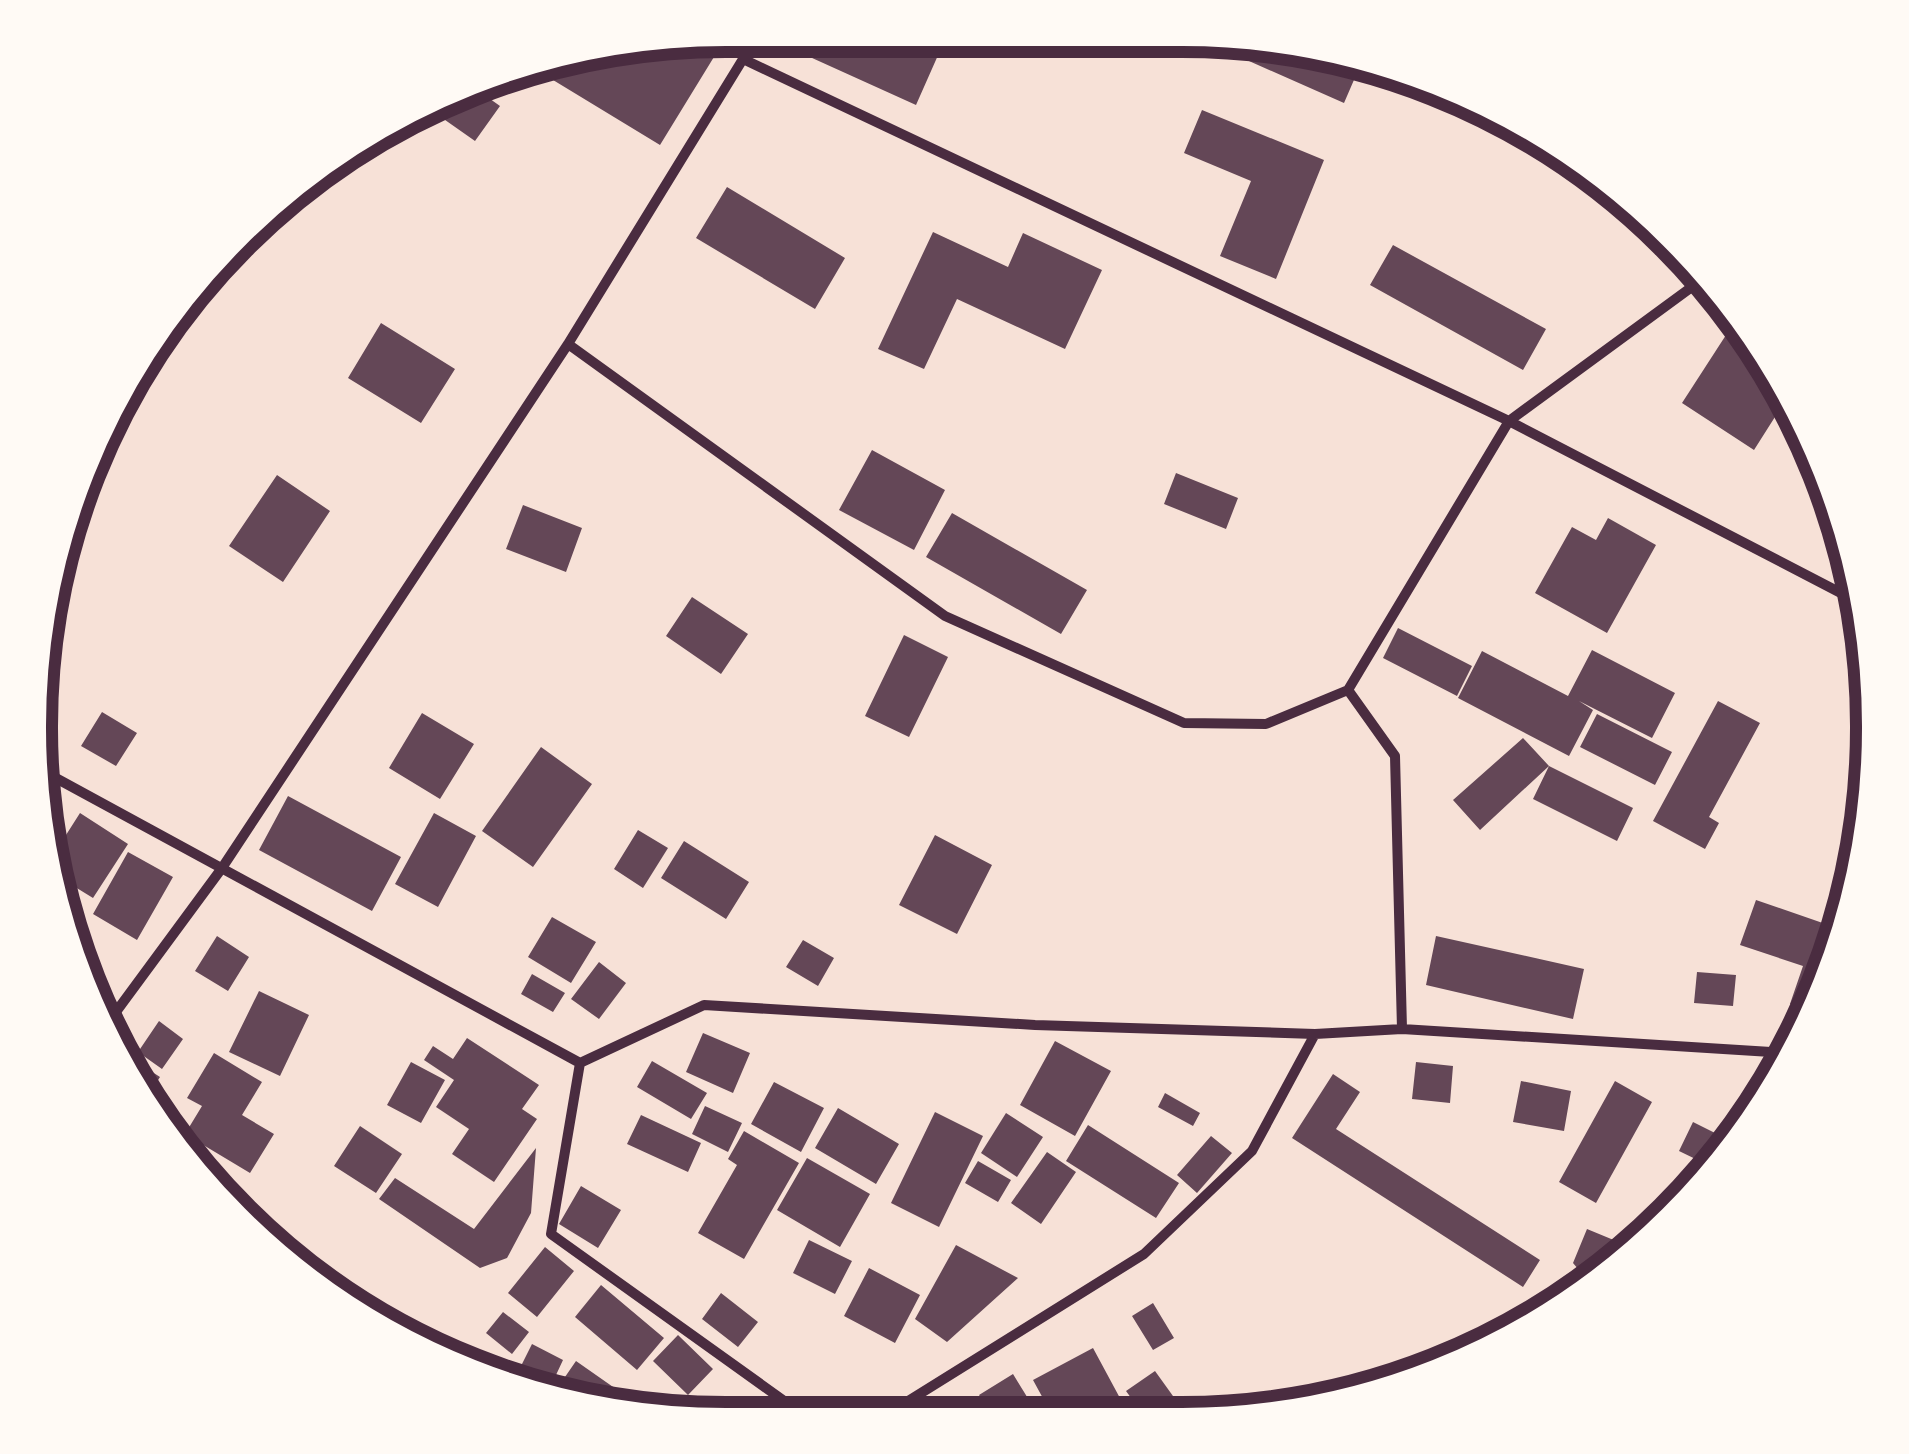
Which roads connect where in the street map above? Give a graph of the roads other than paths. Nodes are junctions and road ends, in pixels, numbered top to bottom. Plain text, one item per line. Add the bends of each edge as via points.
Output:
1 (1693, 286) edge
2 (568, 344) junction
3 (1509, 420) junction
4 (1844, 595) edge
5 (1348, 690) junction
6 (55, 777) edge
7 (222, 868) junction
8 (116, 1012) edge
9 (1402, 1029) junction
10 (1315, 1034) junction
11 (1772, 1052) edge
12 (580, 1063) junction
13 (786, 1402) edge
14 (907, 1402) edge

1 - 3 street
2 - 3 street via 742,59
2 - 5 street via 945,616 1167,715 1184,722 1266,724
2 - 7 street
3 - 4 street
3 - 5 street
5 - 9 street via 1396,756
6 - 7 street
7 - 8 street
7 - 12 street
9 - 10 street
9 - 11 street
10 - 12 street via 704,1005
10 - 14 street via 1252,1151 1144,1254
12 - 13 street via 552,1234

